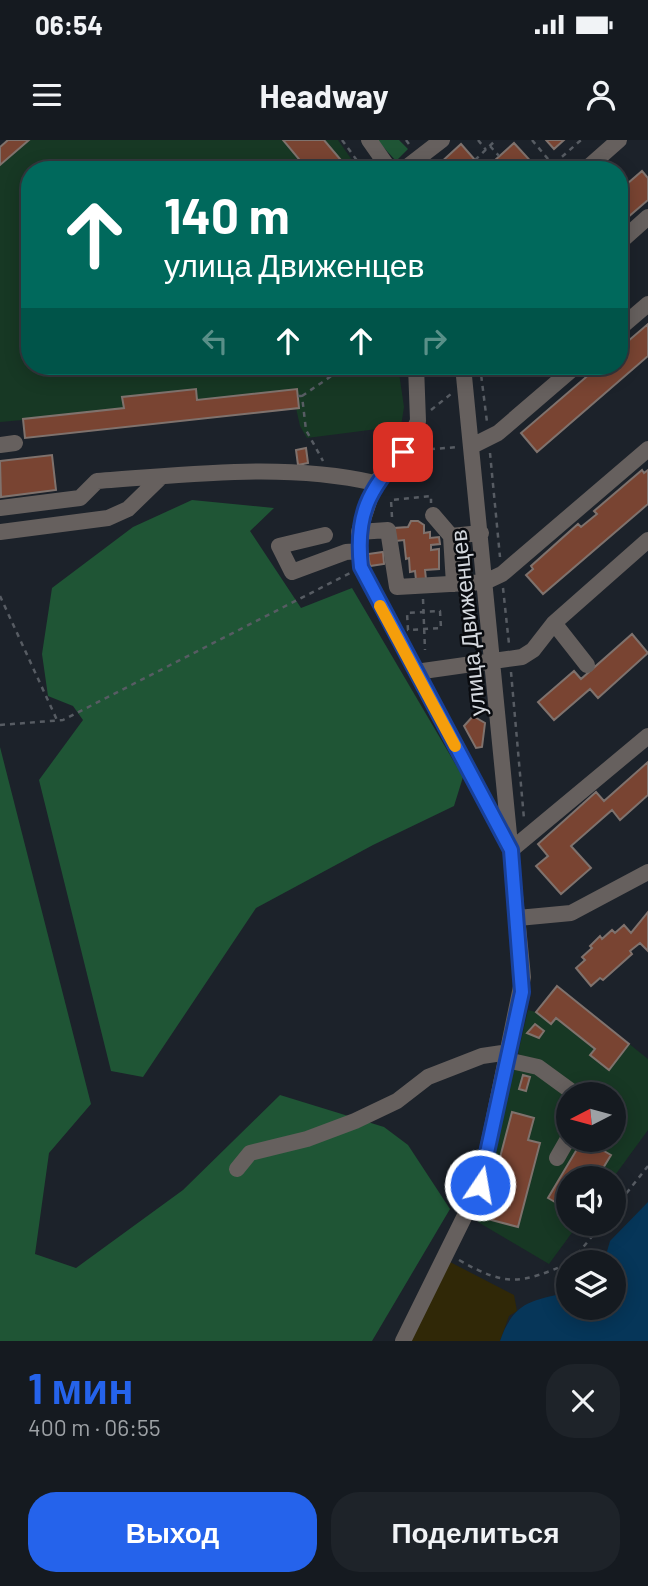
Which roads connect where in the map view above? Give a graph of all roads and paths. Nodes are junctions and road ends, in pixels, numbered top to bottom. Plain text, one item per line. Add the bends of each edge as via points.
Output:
1 (342, 140) edge
2 (369, 140) edge
3 (442, 140) edge
4 (478, 140) edge
5 (496, 140) edge
6 (531, 140) edge
7 (581, 140) edge
8 (619, 140) edge
9 (490, 146) junction
10 (486, 150) junction
11 (499, 156) dead end
12 (475, 160) dead end
13 (357, 161) edge
14 (384, 161) edge
15 (415, 161) edge
16 (551, 161) edge
17 (557, 161) edge
18 (595, 161) edge
19 (648, 217) edge
20 (628, 235) edge
21 (648, 304) edge
22 (628, 321) edge
23 (332, 375) edge
24 (416, 375) edge
25 (460, 375) edge
26 (465, 375) edge
27 (482, 375) edge
28 (565, 375) edge
29 (418, 421) junction
30 (489, 438) junction
31 (472, 446) junction
32 (648, 449) edge
33 (403, 452) junction
34 (330, 473) junction
35 (161, 477) junction
36 (375, 483) junction
37 (0, 508) edge
38 (433, 515) joint
39 (388, 530) junction
40 (359, 531) junction
41 (0, 532) edge
42 (481, 533) junction
43 (325, 535) dead end
44 (451, 536) junction
45 (648, 540) edge
46 (360, 559) junction
47 (502, 575) junction
48 (485, 582) junction
49 (454, 584) junction
50 (422, 585) junction
51 (0, 596) edge
52 (423, 612) junction
53 (554, 623) junction
54 (424, 629) junction
55 (425, 650) dead end
56 (510, 660) junction
57 (493, 661) junction
58 (587, 665) dead end
59 (416, 673) junction
60 (57, 721) junction
61 (0, 725) edge
62 (648, 736) edge
63 (526, 838) junction
64 (511, 850) junction
65 (648, 872) edge
66 (518, 918) junction
67 (508, 1056) junction
68 (559, 1082) edge
69 (560, 1152) edge
70 (557, 1158) dead end
71 (648, 1166) edge
72 (237, 1169) dead end
73 (626, 1194) edge
74 (592, 1236) edge
75 (580, 1250) edge
76 (456, 1258) dead end
77 (556, 1268) edge
78 (403, 1341) edge

1 - 13 path
2 - 14 street
3 - 15 street
4 - 10 path
5 - 9 path
6 - 16 path
7 - 17 path
8 - 18 street
9 - 10 path
9 - 11 path
10 - 12 path
19 - 20 street
21 - 22 street
23 - 34 path via 300,396 306,430
24 - 29 street
25 - 29 path
26 - 31 street, улица Движенцев
27 - 30 path
28 - 30 street
29 - 33 street
30 - 31 street
30 - 47 path
31 - 33 path
31 - 42 street, улица Движенцев
32 - 47 street
33 - 36 street
34 - 35 street
34 - 36 street
35 - 37 street via 97,481 80,498
35 - 41 street via 128,509 108,518
36 - 40 street
38 - 39 path via 431,496 391,500 393,523
38 - 44 street
39 - 40 street
39 - 50 street via 397,587
40 - 46 street
42 - 44 street
42 - 48 street, улица Движенцев
43 - 46 street via 279,546 292,572 346,552
44 - 49 street
45 - 53 street
46 - 59 street
46 - 60 path
47 - 48 street
47 - 56 path
48 - 49 street
48 - 57 street, улица Движенцев
49 - 50 street
50 - 52 path
51 - 60 path
52 - 54 path
52 - 54 path via 407,613 408,630
52 - 54 path via 440,611 440,628
53 - 56 street via 534,649
53 - 58 street
54 - 55 path
56 - 57 street
56 - 63 path
57 - 59 street
57 - 64 street, улица Движенцев
59 - 64 street
60 - 61 path
62 - 63 street
63 - 64 street
64 - 66 street, улица Движенцев
65 - 66 street via 572,913
66 - 67 street, улица Движенцев via 523,977
67 - 68 street via 538,1067
67 - 72 street via 482,1056 428,1077 397,1101 343,1126 250,1153
67 - 78 street, улица Движенцев via 480,1185
69 - 70 street
71 - 73 path
74 - 75 path
76 - 77 path via 487,1276 522,1281

